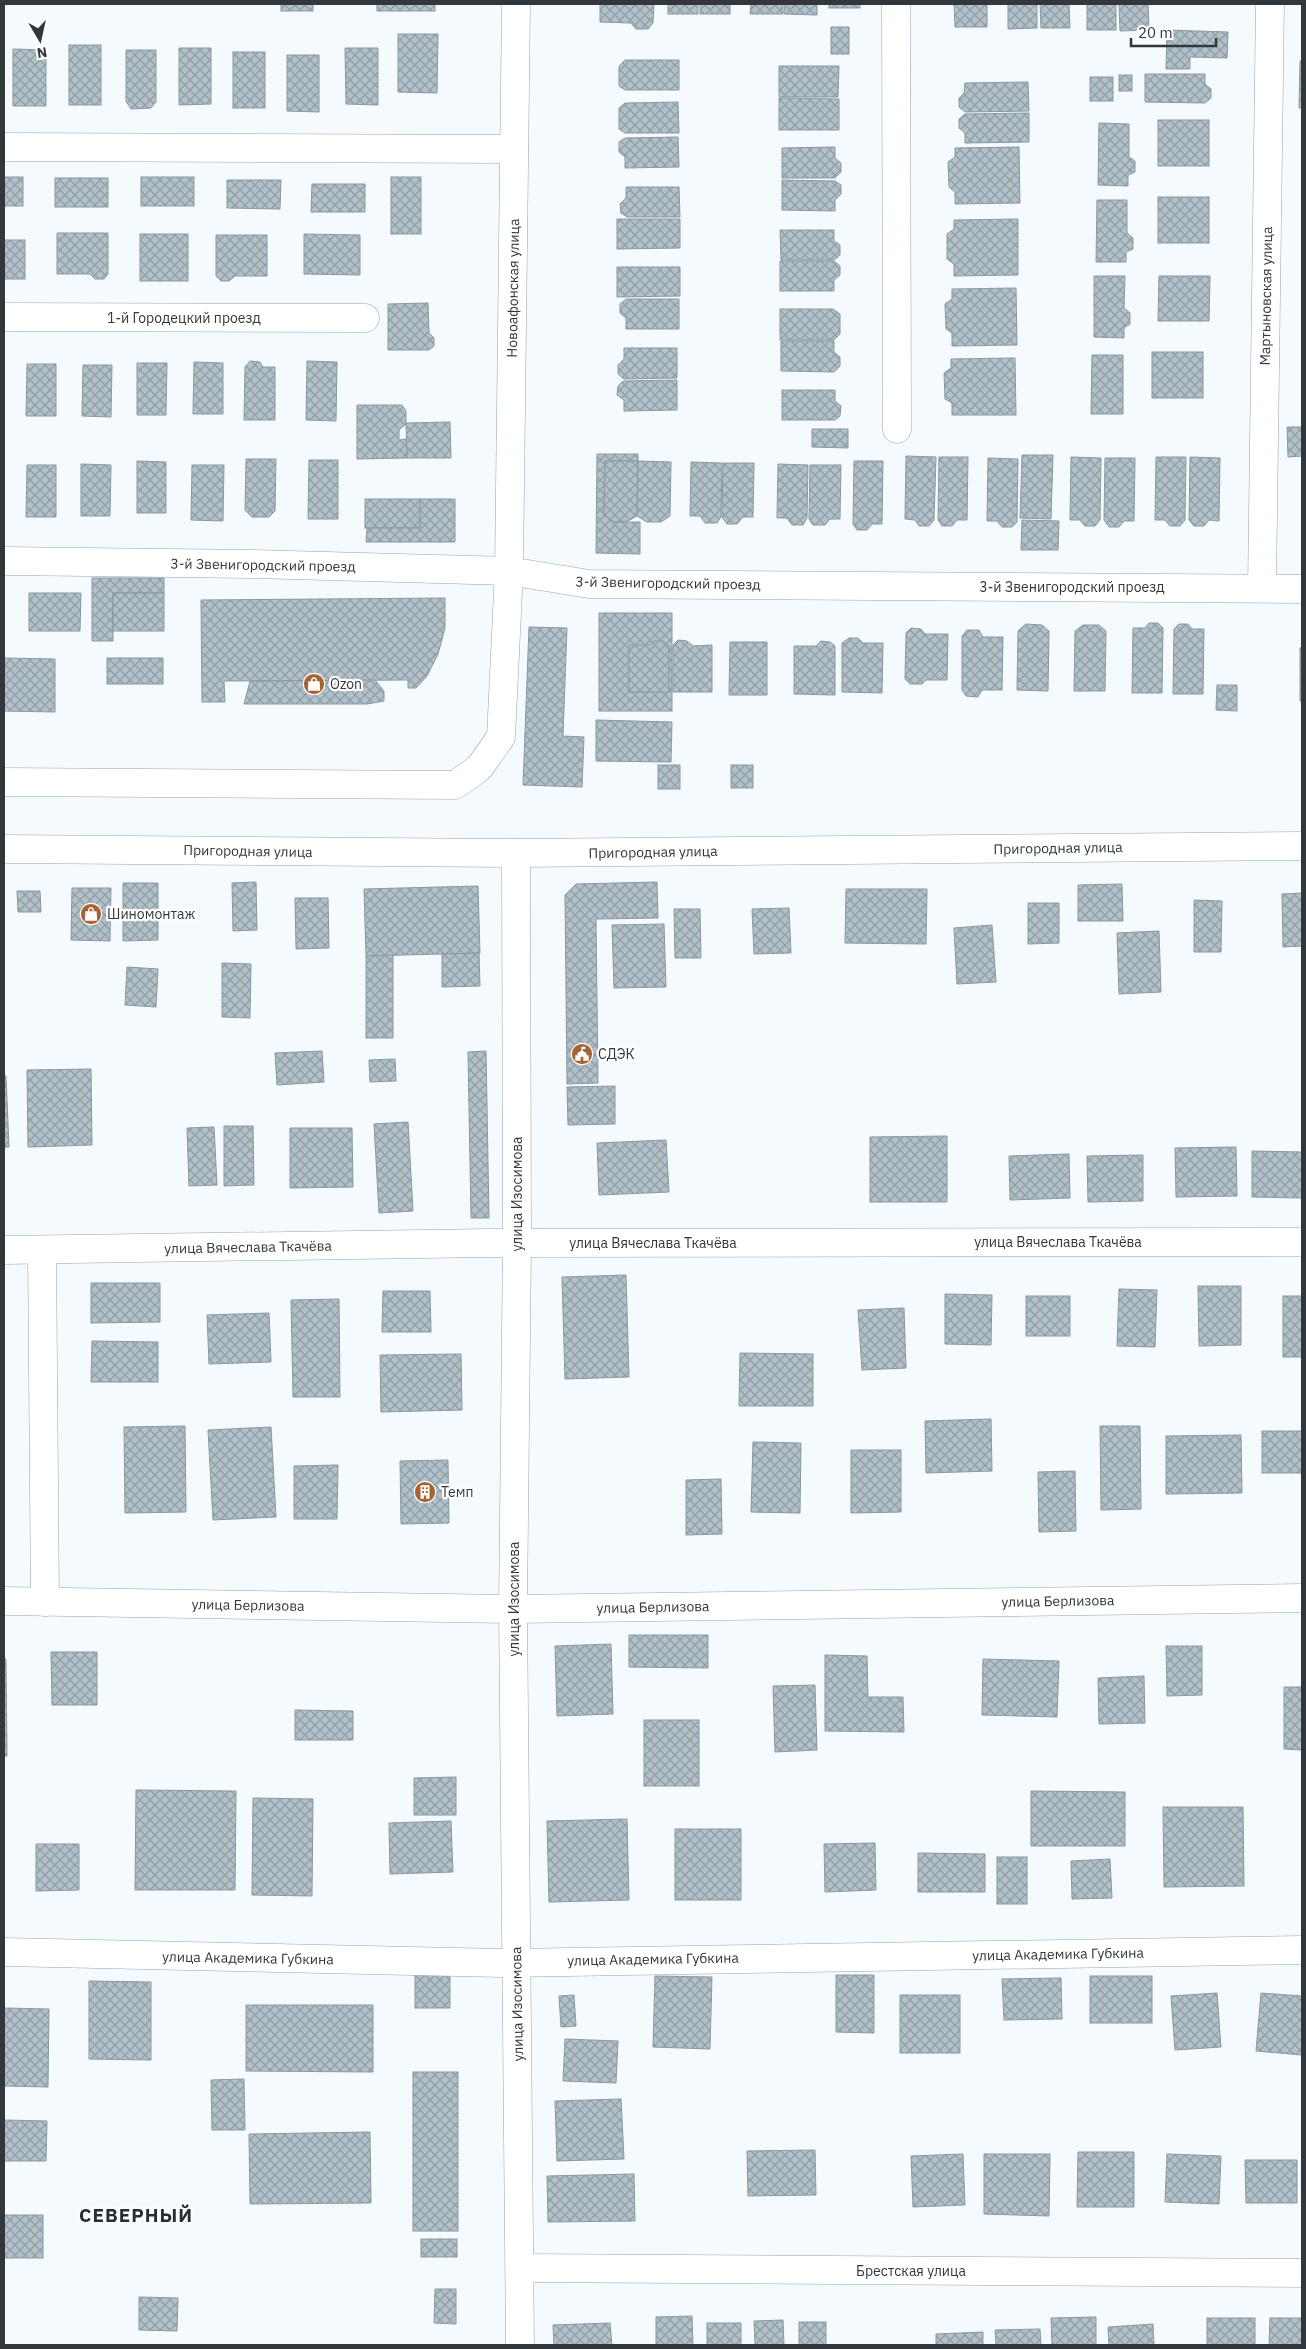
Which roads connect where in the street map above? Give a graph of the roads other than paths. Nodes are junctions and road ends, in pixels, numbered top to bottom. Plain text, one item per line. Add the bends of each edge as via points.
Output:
1 (516, 4) edge
2 (896, 4) edge
3 (1270, 4) edge
4 (4, 147) edge
5 (514, 149) junction
6 (4, 317) edge
7 (365, 318) dead end
8 (897, 429) dead end
9 (4, 562) edge
10 (509, 571) junction
11 (1262, 588) junction
12 (1302, 589) edge
13 (4, 782) edge
14 (1302, 846) edge
15 (4, 849) edge
16 (516, 853) junction
17 (1302, 1242) edge
18 (517, 1243) junction
19 (4, 1250) edge
20 (42, 1250) junction
21 (1302, 1598) edge
22 (4, 1601) edge
23 (46, 1602) junction
24 (513, 1609) junction
25 (1302, 1950) edge
26 (4, 1952) edge
27 (517, 1961) junction
28 (520, 2268) junction
29 (1302, 2274) edge
30 (520, 2345) edge

1 - 5 street, Новоафонская улица
2 - 8 street
3 - 11 street, Мартыновская улица
4 - 5 street
5 - 10 street, Новоафонская улица
6 - 7 street, 1-й Городецкий проезд
9 - 10 street, 3-й Звенигородский проезд
10 - 11 street, 3-й Звенигородский проезд via 589,584
10 - 13 street, Новоафонская улица via 501,737 479,768 455,785
11 - 12 street, 3-й Звенигородский проезд
14 - 16 street, Пригородная улица
15 - 16 street, Пригородная улица
16 - 18 street, улица Изосимова
17 - 18 street, улица Вячеслава Ткачёва
18 - 20 street, улица Вячеслава Ткачёва
18 - 24 street, улица Изосимова
19 - 20 street, улица Вячеслава Ткачёва
20 - 23 street
21 - 24 street, улица Берлизова
22 - 23 street, улица Берлизова
23 - 24 street, улица Берлизова
24 - 27 street, улица Изосимова
25 - 27 street, улица Академика Губкина
26 - 27 street, улица Академика Губкина
27 - 28 street, улица Изосимова
28 - 29 street, Брестская улица
28 - 30 street, улица Изосимова

